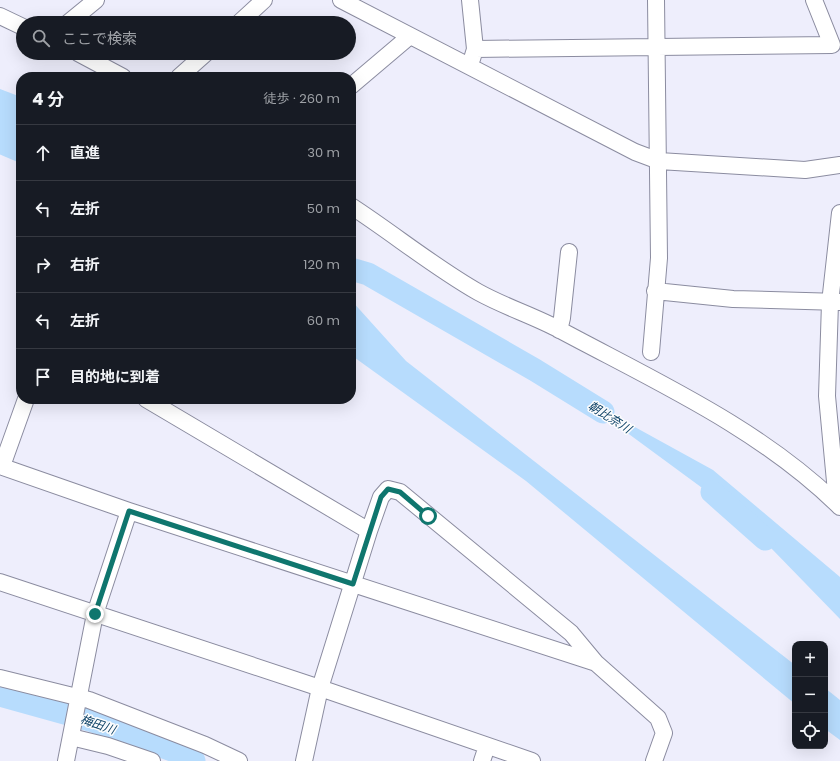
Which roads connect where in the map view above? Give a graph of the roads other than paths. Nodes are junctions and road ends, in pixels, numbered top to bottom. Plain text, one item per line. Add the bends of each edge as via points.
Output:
1 (96, 0) edge
2 (264, 0) edge
3 (341, 0) edge
4 (470, 0) edge
5 (656, 0) edge
6 (814, 0) edge
7 (0, 16) edge
8 (77, 16) edge
9 (247, 16) edge
10 (16, 23) edge
11 (410, 36) junction
12 (656, 47) junction
13 (475, 49) junction
14 (91, 60) edge
15 (198, 60) edge
16 (470, 66) junction
17 (114, 72) edge
18 (185, 72) edge
19 (356, 82) edge
20 (659, 161) junction
21 (840, 165) edge
22 (356, 209) edge
23 (840, 213) edge
24 (568, 252) dead end
25 (656, 290) junction
26 (835, 302) edge
27 (560, 330) junction
28 (651, 352) dead end
29 (834, 396) edge
30 (24, 404) edge
31 (154, 404) edge
32 (1, 466) edge
33 (838, 505) edge
34 (129, 511) junction
35 (369, 531) junction
36 (0, 582) edge
37 (353, 584) junction
38 (95, 614) junction
39 (596, 663) junction
40 (0, 678) edge
41 (320, 688) junction
42 (78, 700) junction
43 (71, 735) junction
44 (484, 754) edge
45 (66, 761) edge
46 (152, 761) edge
47 (239, 761) edge
48 (304, 761) edge
49 (532, 761) edge
50 (654, 761) edge

1 - 8 street
2 - 9 street
3 - 11 street
4 - 13 street
5 - 12 street
6 - 12 street via 832,45
7 - 10 street
11 - 16 street
11 - 19 street
12 - 13 street
12 - 20 street
13 - 16 street
14 - 17 street
15 - 18 street
16 - 20 street via 635,152
20 - 21 street via 805,170
20 - 25 street via 660,258
22 - 27 street via 468,286 503,305
23 - 26 street
24 - 27 street
25 - 26 street via 733,299
25 - 28 street
26 - 29 street
27 - 33 street via 708,409 806,477
29 - 33 street
30 - 32 street
31 - 35 street
32 - 34 street
34 - 37 street
34 - 38 street
35 - 37 street
35 - 39 street via 381,497 388,489 400,492 571,633
36 - 38 street
37 - 39 street
37 - 41 street
38 - 41 street
38 - 42 street
39 - 50 street via 658,718 664,733
40 - 42 street
41 - 44 street
41 - 48 street
42 - 43 street
42 - 47 street via 149,722
43 - 45 street
43 - 46 street
44 - 49 street

